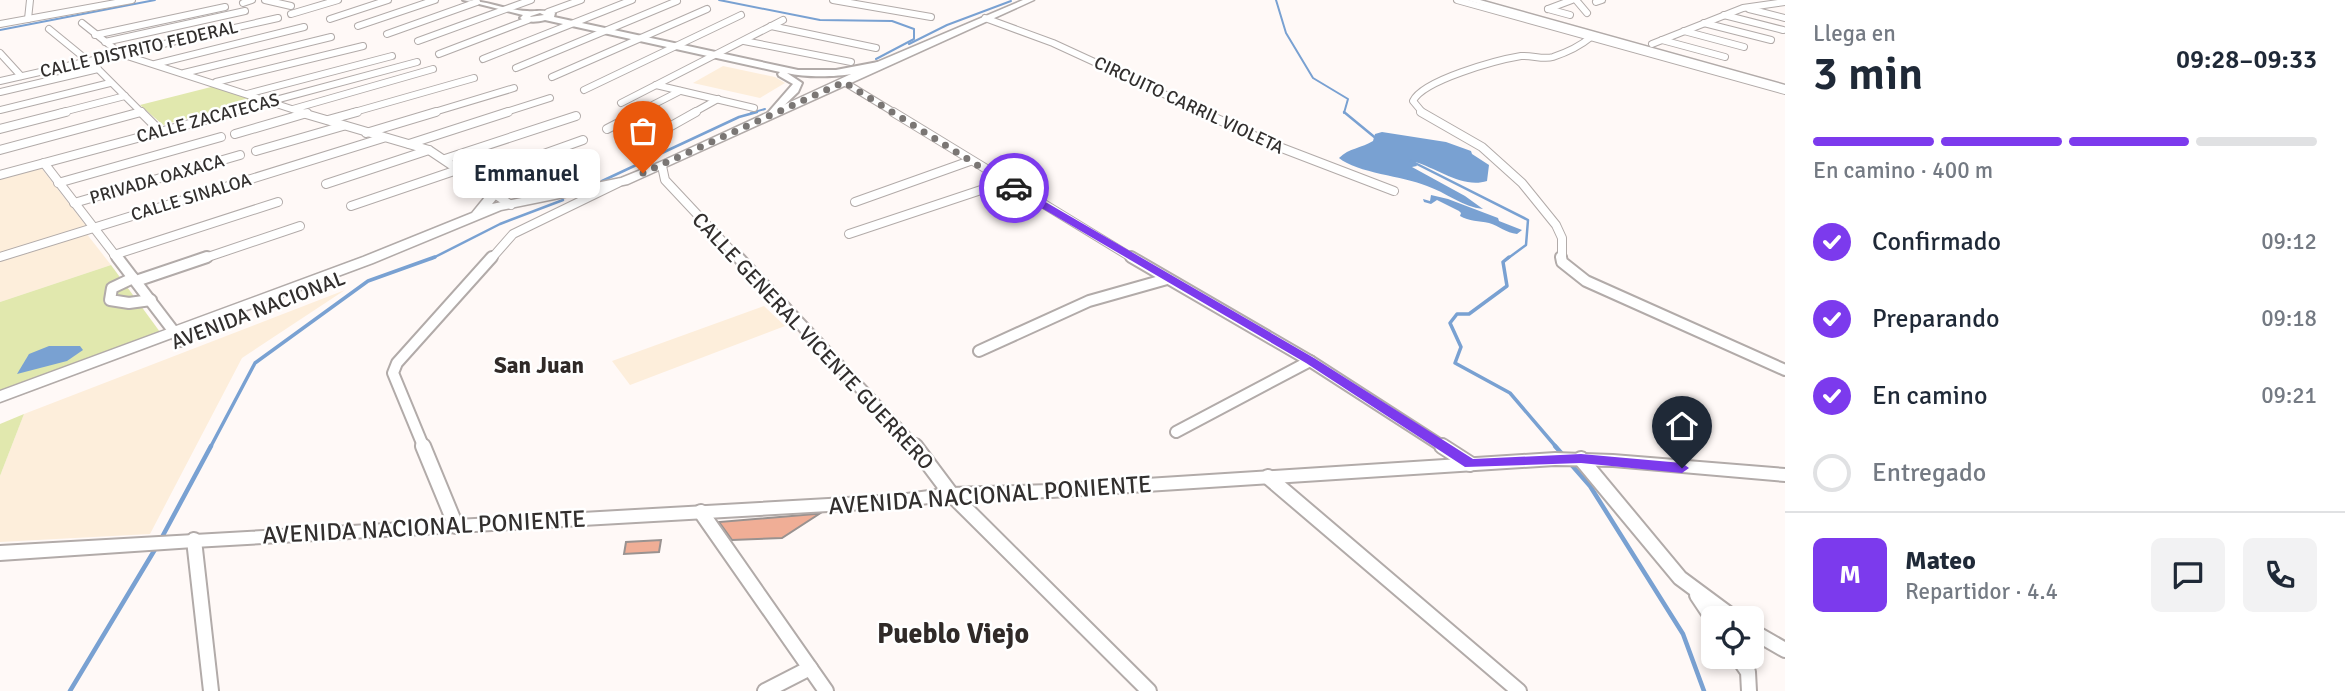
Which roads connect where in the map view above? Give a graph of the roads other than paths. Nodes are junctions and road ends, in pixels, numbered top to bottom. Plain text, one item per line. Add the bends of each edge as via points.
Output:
1 (30, 0) edge
2 (132, 0) edge
3 (253, 0) edge
4 (265, 0) edge
5 (338, 0) edge
6 (388, 0) edge
7 (435, 0) edge
8 (467, 0) edge
9 (531, 0) edge
10 (581, 0) edge
11 (632, 0) edge
12 (833, 0) edge
13 (1457, 0) edge
14 (1471, 0) edge
15 (1574, 0) edge
16 (677, 1) edge
17 (844, 1) edge
18 (1024, 1) edge
19 (1784, 1) edge
20 (480, 2) edge
21 (243, 3) dead end
22 (1762, 4) junction
23 (291, 6) dead end
24 (225, 7) dead end
25 (1743, 8) junction
26 (506, 9) junction
27 (707, 9) dead end
28 (1785, 10) edge
29 (244, 11) dead end
30 (1587, 13) dead end
31 (291, 14) dead end
32 (548, 15) junction
33 (741, 15) dead end
34 (1570, 15) dead end
35 (1724, 15) junction
36 (528, 17) junction
37 (930, 17) dead end
38 (278, 18) dead end
39 (985, 18) junction
40 (1785, 18) edge
41 (29, 19) junction
42 (330, 19) dead end
43 (783, 20) dead end
44 (82, 23) dead end
45 (572, 23) junction
46 (1704, 23) junction
47 (0, 24) edge
48 (358, 26) dead end
49 (771, 26) junction
50 (304, 27) dead end
51 (49, 29) dead end
52 (1783, 30) dead end
53 (604, 31) junction
54 (1684, 31) junction
55 (387, 34) dead end
56 (95, 35) junction
57 (331, 37) dead end
58 (1591, 37) junction
59 (638, 38) junction
60 (1662, 40) junction
61 (1771, 40) dead end
62 (418, 41) dead end
63 (743, 41) junction
64 (105, 42) junction
65 (1652, 44) dead end
66 (362, 46) dead end
67 (674, 46) junction
68 (1744, 47) dead end
69 (876, 48) dead end
70 (0, 53) edge
71 (121, 54) junction
72 (439, 54) dead end
73 (713, 55) junction
74 (392, 56) dead end
75 (1725, 57) dead end
76 (483, 59) dead end
77 (85, 61) junction
78 (417, 62) dead end
79 (851, 62) dead end
80 (155, 64) junction
81 (878, 65) junction
82 (768, 67) junction
83 (516, 68) dead end
84 (98, 69) junction
85 (433, 69) dead end
86 (184, 73) junction
87 (836, 73) junction
88 (817, 74) junction
89 (21, 76) junction
90 (552, 77) dead end
91 (474, 78) dead end
92 (0, 80) edge
93 (844, 82) junction
94 (110, 83) junction
95 (214, 83) junction
96 (656, 85) junction
97 (796, 87) junction
98 (514, 88) dead end
99 (584, 90) dead end
100 (1785, 90) edge
101 (680, 91) junction
102 (0, 92) edge
103 (819, 93) junction
104 (247, 94) junction
105 (125, 96) junction
106 (550, 98) dead end
107 (718, 99) junction
108 (270, 102) junction
109 (621, 103) dead end
110 (754, 107) dead end
111 (293, 108) junction
112 (0, 110) edge
113 (141, 112) junction
114 (307, 113) junction
115 (771, 115) junction
116 (576, 116) dead end
117 (328, 120) junction
118 (343, 126) junction
119 (607, 129) dead end
120 (0, 130) edge
121 (159, 130) junction
122 (366, 133) junction
123 (235, 134) dead end
124 (220, 137) dead end
125 (383, 138) junction
126 (583, 140) dead end
127 (409, 144) junction
128 (639, 144) dead end
129 (0, 150) edge
130 (429, 150) junction
131 (256, 151) dead end
132 (240, 155) dead end
133 (445, 159) junction
134 (970, 161) junction
135 (44, 163) junction
136 (663, 166) junction
137 (460, 169) junction
138 (0, 175) edge
139 (474, 179) junction
140 (624, 181) junction
141 (1005, 182) junction
142 (58, 183) junction
143 (326, 184) dead end
144 (490, 190) junction
145 (1394, 191) dead end
146 (278, 202) dead end
147 (855, 202) dead end
148 (75, 203) junction
149 (511, 205) junction
150 (351, 206) dead end
151 (473, 218) junction
152 (300, 226) dead end
153 (95, 227) junction
154 (849, 233) dead end
155 (114, 254) junction
156 (0, 257) edge
157 (135, 279) junction
158 (1167, 279) junction
159 (151, 300) junction
160 (178, 336) junction
161 (979, 351) dead end
162 (1310, 361) junction
163 (1785, 370) edge
164 (0, 397) edge
165 (0, 406) edge
166 (1176, 432) dead end
167 (1581, 459) junction
168 (1470, 464) junction
169 (1785, 475) edge
170 (1268, 477) junction
171 (951, 495) junction
172 (701, 512) junction
173 (456, 526) junction
174 (194, 540) junction
175 (0, 554) edge
176 (1680, 578) junction
177 (1706, 606) edge
178 (1718, 606) edge
179 (1764, 638) edge
180 (1785, 650) edge
181 (810, 668) junction
182 (1746, 669) edge
183 (211, 691) edge
184 (765, 691) edge
185 (826, 691) edge
186 (1149, 691) edge
187 (1519, 691) edge
188 (1749, 691) edge

1 - 41 street
2 - 41 street
3 - 21 street
4 - 23 street
5 - 31 street
6 - 42 street
7 - 48 street
8 - 20 street
9 - 26 street
10 - 32 street
11 - 45 street
12 - 17 street
13 - 58 street
14 - 100 main road
15 - 30 street
15 - 34 street via 1549,9
16 - 53 street
17 - 37 street
18 - 39 main road, AVENIDA NACIONAL
19 - 22 street
20 - 26 street
20 - 55 street
22 - 25 street
22 - 28 street
24 - 56 street
25 - 35 street
25 - 40 street
26 - 36 street
26 - 62 street
27 - 59 street
29 - 64 street
32 - 36 street
32 - 45 street
33 - 67 street
35 - 46 street
35 - 52 street
36 - 72 street
38 - 71 street, CALLE DISTRITO FEDERAL
39 - 81 main road, AVENIDA NACIONAL
39 - 145 street, CIRCUITO CARRIL VIOLETA via 1053,43 1274,145
41 - 47 street
43 - 49 street
44 - 56 street
45 - 53 street
45 - 76 street
46 - 54 street
46 - 61 street
49 - 63 street
49 - 69 street
50 - 80 street
51 - 77 street
53 - 59 street
53 - 83 street
54 - 60 street
54 - 68 street
56 - 64 street
57 - 86 street
58 - 100 street
58 - 163 street via 1574,50 1549,58 1522,56 1459,74 1431,85 1413,101 1423,113 1472,140 1506,166 1555,222 1562,262 1586,281
59 - 67 street
59 - 90 street
60 - 65 street
60 - 75 street
63 - 73 street
63 - 79 street
64 - 71 street
66 - 95 street
67 - 73 street
67 - 99 street
70 - 89 street
71 - 77 street, CALLE DISTRITO FEDERAL
71 - 80 street
73 - 82 street
73 - 96 street
74 - 104 street
77 - 84 street
77 - 89 street, CALLE DISTRITO FEDERAL
78 - 108 street, CALLE ZACATECAS
80 - 86 street
81 - 87 street
81 - 93 main road, AVENIDA NACIONAL
82 - 88 street
82 - 97 street
84 - 94 street
84 - 102 street
85 - 111 street
86 - 95 street
87 - 88 street
87 - 93 street
88 - 97 street via 818,79
89 - 92 street, CALLE DISTRITO FEDERAL
91 - 117 street
93 - 103 main road, AVENIDA NACIONAL
93 - 134 street
94 - 105 street
94 - 112 street
95 - 104 street
96 - 101 street
96 - 109 street
97 - 103 street
97 - 115 street
98 - 122 street
101 - 107 street
101 - 119 street
103 - 115 main road, AVENIDA NACIONAL
104 - 108 street
105 - 113 street
105 - 120 street
106 - 127 street
107 - 110 street
107 - 128 street
108 - 111 street
108 - 121 street, CALLE ZACATECAS
111 - 114 street
113 - 121 street
113 - 129 street
114 - 117 street
114 - 123 street
115 - 136 main road, AVENIDA NACIONAL
116 - 133 street
117 - 118 street
118 - 122 street
118 - 131 street
121 - 135 street, CALLE ZACATECAS
122 - 125 street
124 - 142 street
125 - 127 street
125 - 153 street, CALLE SINALOA
126 - 139 street
127 - 130 street
130 - 133 street
130 - 143 street
132 - 148 street, PRIVADA OAXACA
133 - 137 street
134 - 141 street
134 - 147 street
135 - 138 street, CALLE ZACATECAS
135 - 142 street
136 - 140 main road, AVENIDA NACIONAL
136 - 171 street, CALLE GENERAL VICENTE GUERRERO via 665,180 911,441
137 - 139 street
137 - 150 street
139 - 144 street
140 - 149 main road, AVENIDA NACIONAL
140 - 173 street via 513,234 397,363 393,373
141 - 154 street
141 - 158 street
142 - 148 street
144 - 149 street
144 - 151 main road via 492,198
146 - 155 street
148 - 153 street
149 - 151 main road, AVENIDA NACIONAL
149 - 160 main road, AVENIDA NACIONAL via 498,216
151 - 160 main road, AVENIDA NACIONAL
152 - 157 street
153 - 155 street
153 - 156 street, CALLE SINALOA
155 - 157 street
157 - 159 street
157 - 159 street via 111,288 110,300
158 - 161 street via 1089,301
158 - 162 street
159 - 160 street
160 - 164 main road, AVENIDA NACIONAL
160 - 165 main road, AVENIDA NACIONAL
162 - 166 street
162 - 168 street
167 - 168 street, AVENIDA NACIONAL PONIENTE
167 - 169 street, AVENIDA NACIONAL PONIENTE
167 - 176 street
168 - 170 street, AVENIDA NACIONAL PONIENTE
170 - 171 street, AVENIDA NACIONAL PONIENTE
170 - 187 street
171 - 172 street, AVENIDA NACIONAL PONIENTE
171 - 186 street, CALLE GENERAL VICENTE GUERRERO
172 - 173 street, AVENIDA NACIONAL PONIENTE
172 - 181 street
173 - 174 street, AVENIDA NACIONAL PONIENTE
174 - 175 street, AVENIDA NACIONAL PONIENTE
174 - 183 street
176 - 177 street
176 - 178 street
179 - 180 street
181 - 184 street
181 - 185 street
182 - 188 street

